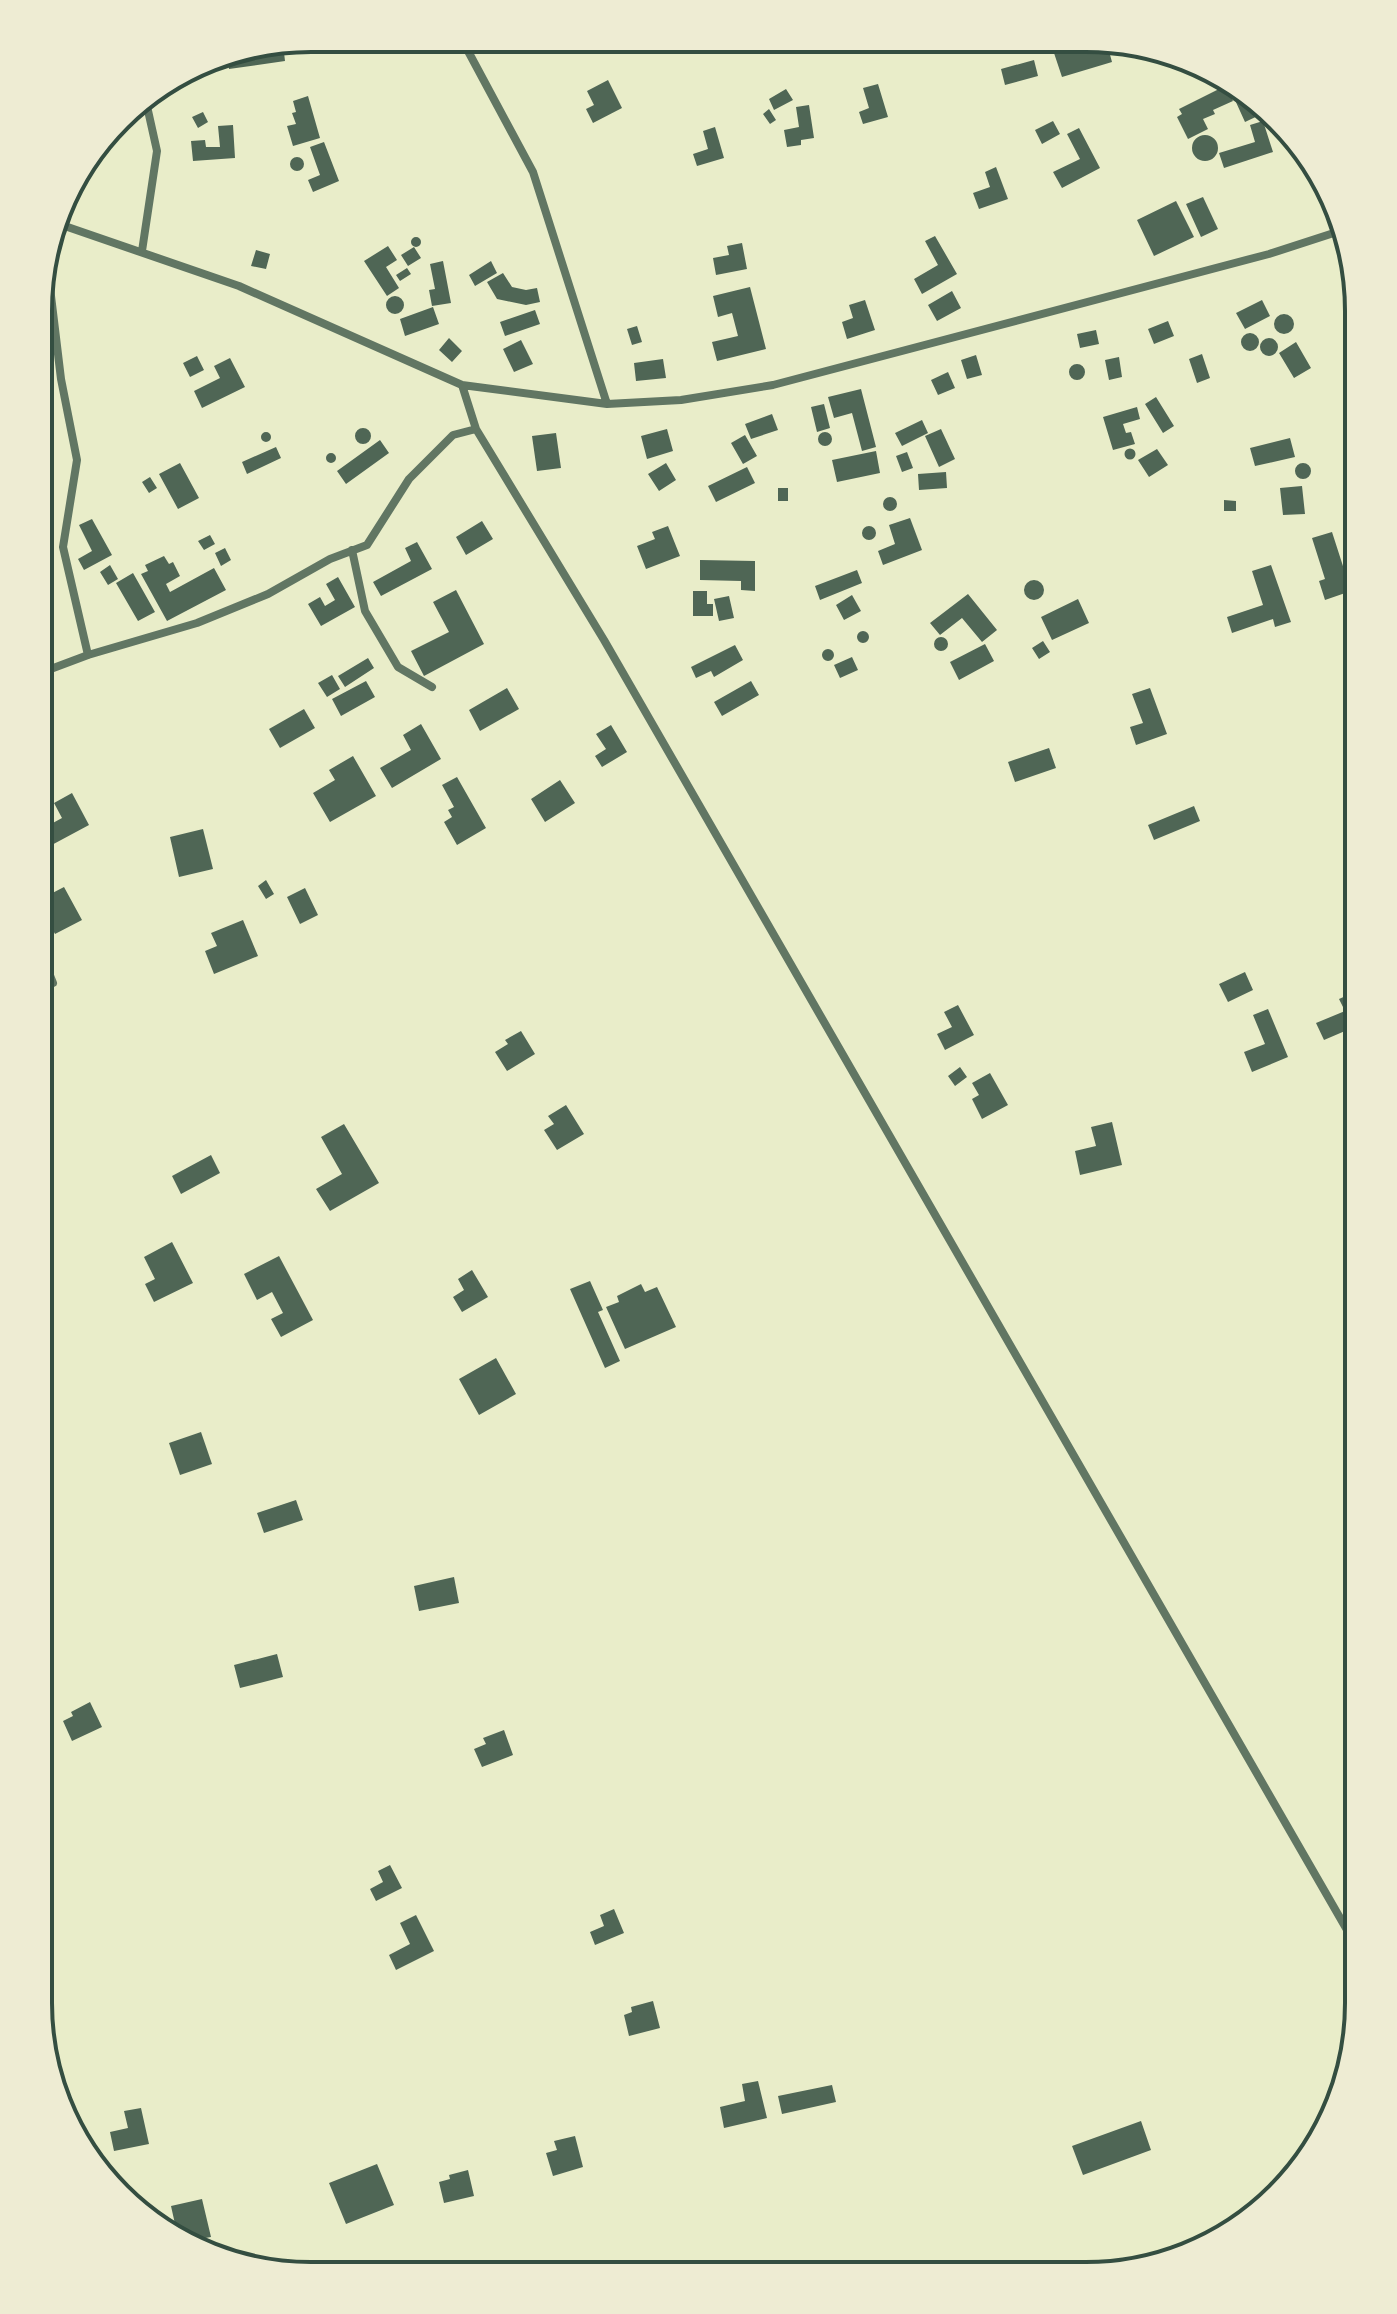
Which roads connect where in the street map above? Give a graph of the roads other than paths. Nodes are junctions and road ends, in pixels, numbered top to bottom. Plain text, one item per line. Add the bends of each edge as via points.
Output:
1 (469, 53) edge
2 (148, 110) edge
3 (66, 226) edge
4 (1333, 233) edge
5 (142, 251) junction
6 (53, 302) edge
7 (462, 385) junction
8 (607, 404) junction
9 (476, 429) junction
10 (352, 550) junction
11 (88, 655) junction
12 (52, 668) edge
13 (432, 687) dead end
14 (1344, 1925) edge

1 - 8 street via 533,172
2 - 5 street via 157,151
3 - 5 street
4 - 8 street via 773,385 681,400
5 - 7 street via 239,286
6 - 11 street via 77,460 63,547
7 - 8 street
7 - 9 street
9 - 10 street via 453,435 409,479 367,545
9 - 14 street via 604,640
10 - 11 street via 268,594 197,623
10 - 13 street via 365,611 398,667
11 - 12 street

